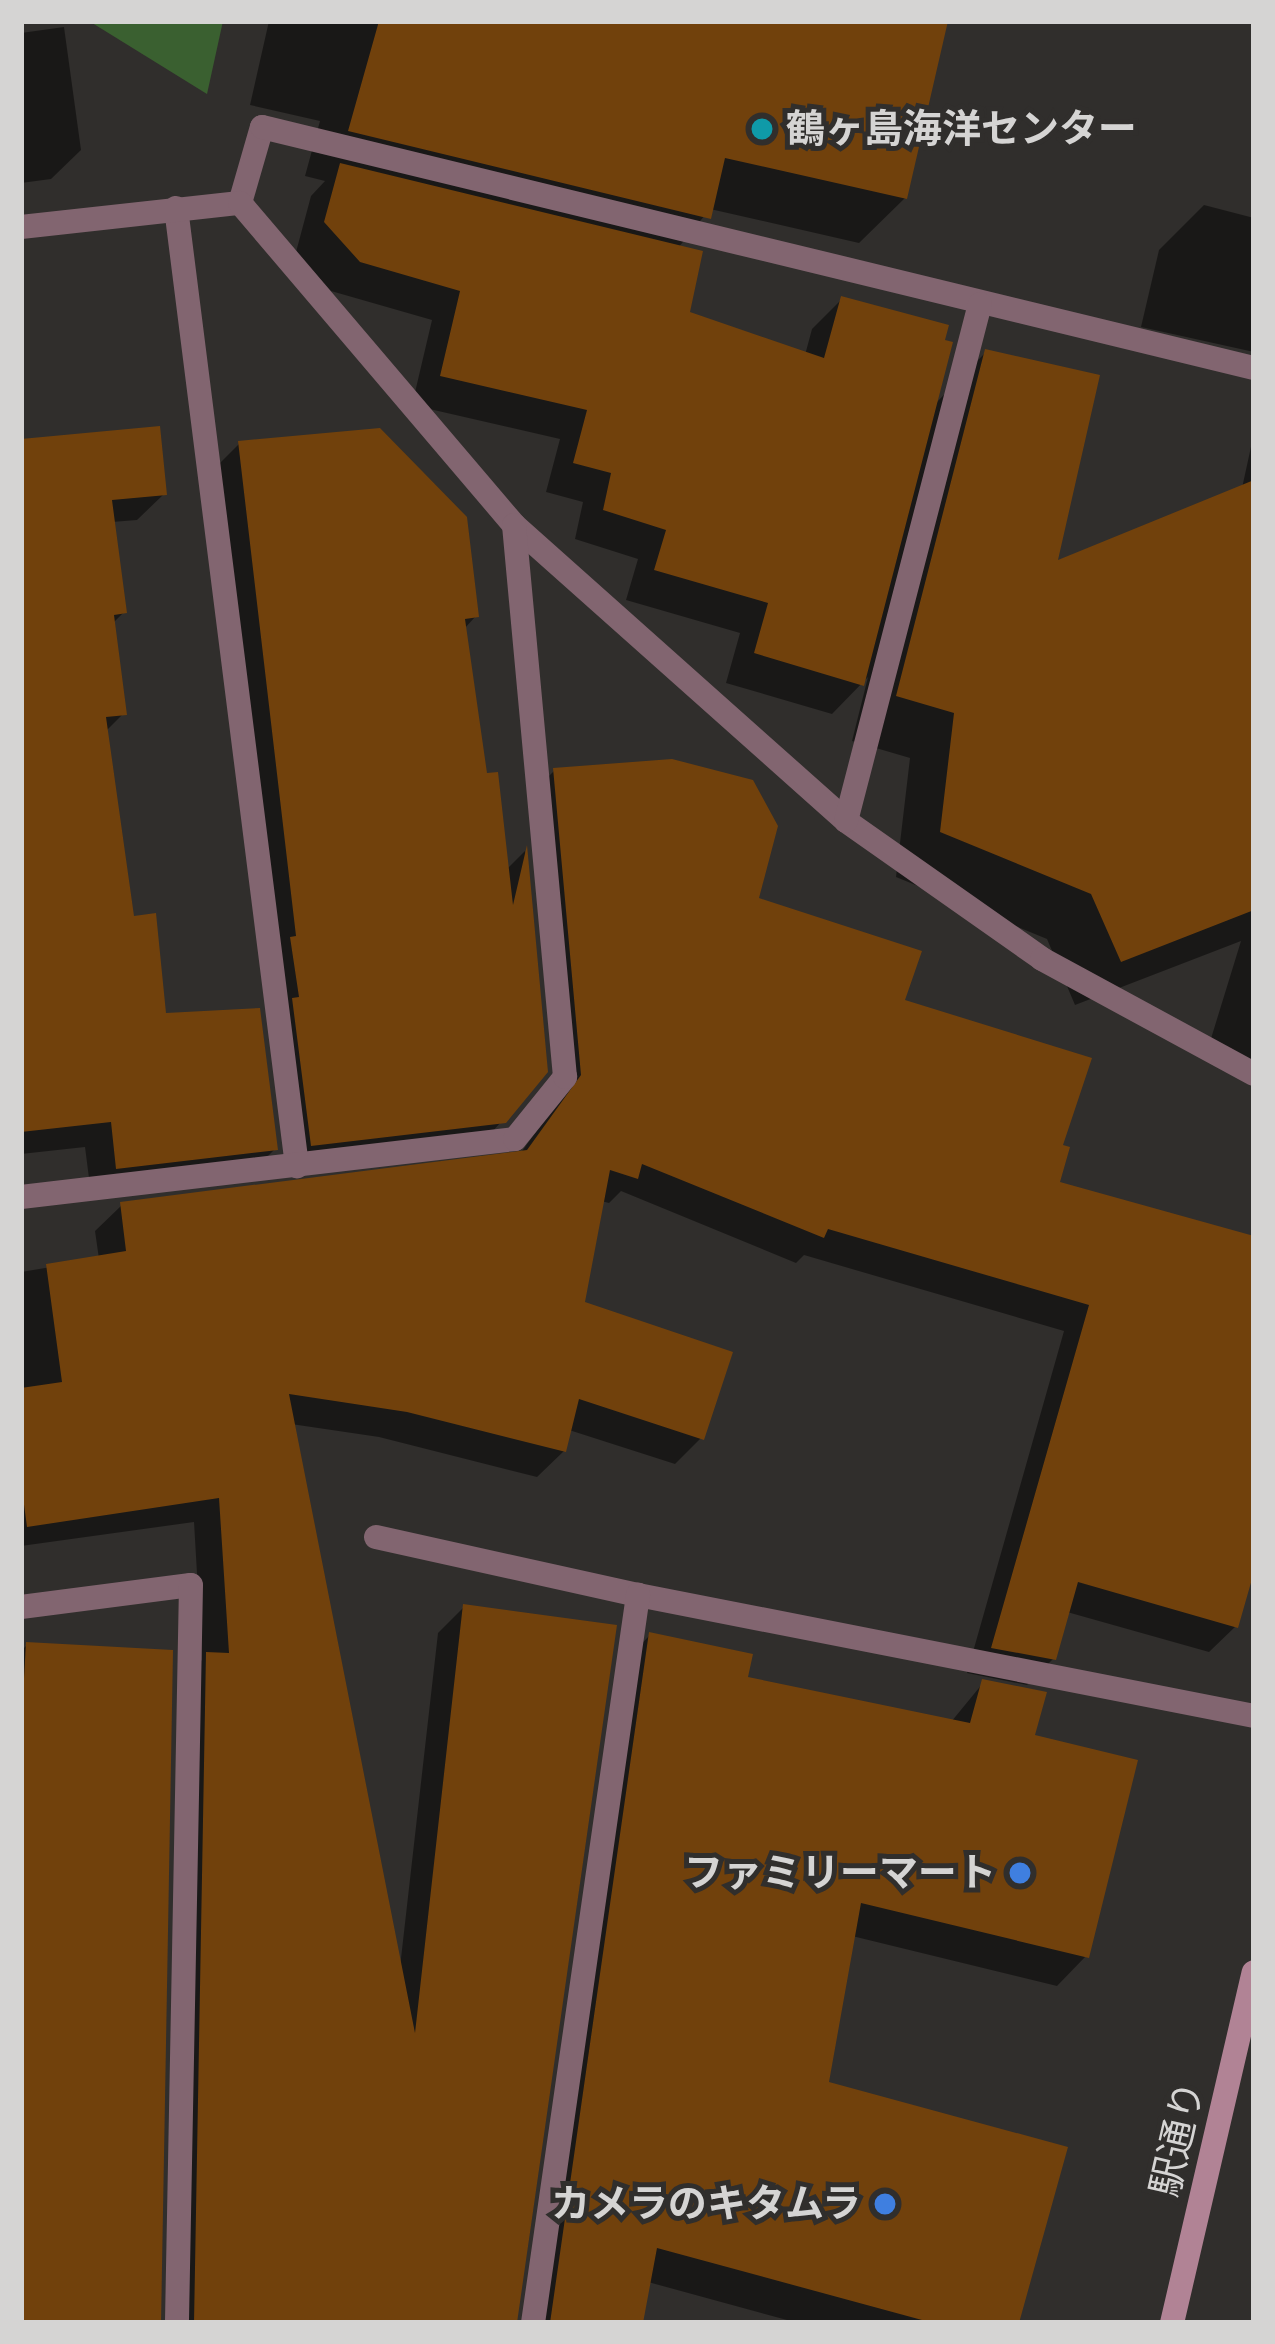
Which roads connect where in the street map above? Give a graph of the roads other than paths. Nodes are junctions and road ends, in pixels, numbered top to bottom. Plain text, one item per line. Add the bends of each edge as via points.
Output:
1 (240, 203) junction
2 (176, 208) junction
3 (21, 227) edge
4 (980, 304) junction
5 (1254, 368) edge
6 (514, 524) junction
7 (846, 821) junction
8 (1254, 1074) edge
9 (297, 1166) junction
10 (21, 1197) edge
11 (376, 1537) dead end
12 (638, 1595) junction
13 (21, 1607) edge
14 (1254, 1715) edge
15 (1254, 1972) edge
16 (177, 2323) edge
17 (533, 2323) edge
18 (1172, 2323) edge

1 - 2 street
1 - 4 street via 262,127
1 - 6 street
2 - 3 street
2 - 9 street
4 - 5 street
4 - 7 street
6 - 7 street
6 - 9 street via 565,1077 515,1139
7 - 8 street via 1042,959
9 - 10 street
11 - 12 street
12 - 14 street
12 - 17 street
13 - 16 street via 191,1585
15 - 18 street, 駅通り

